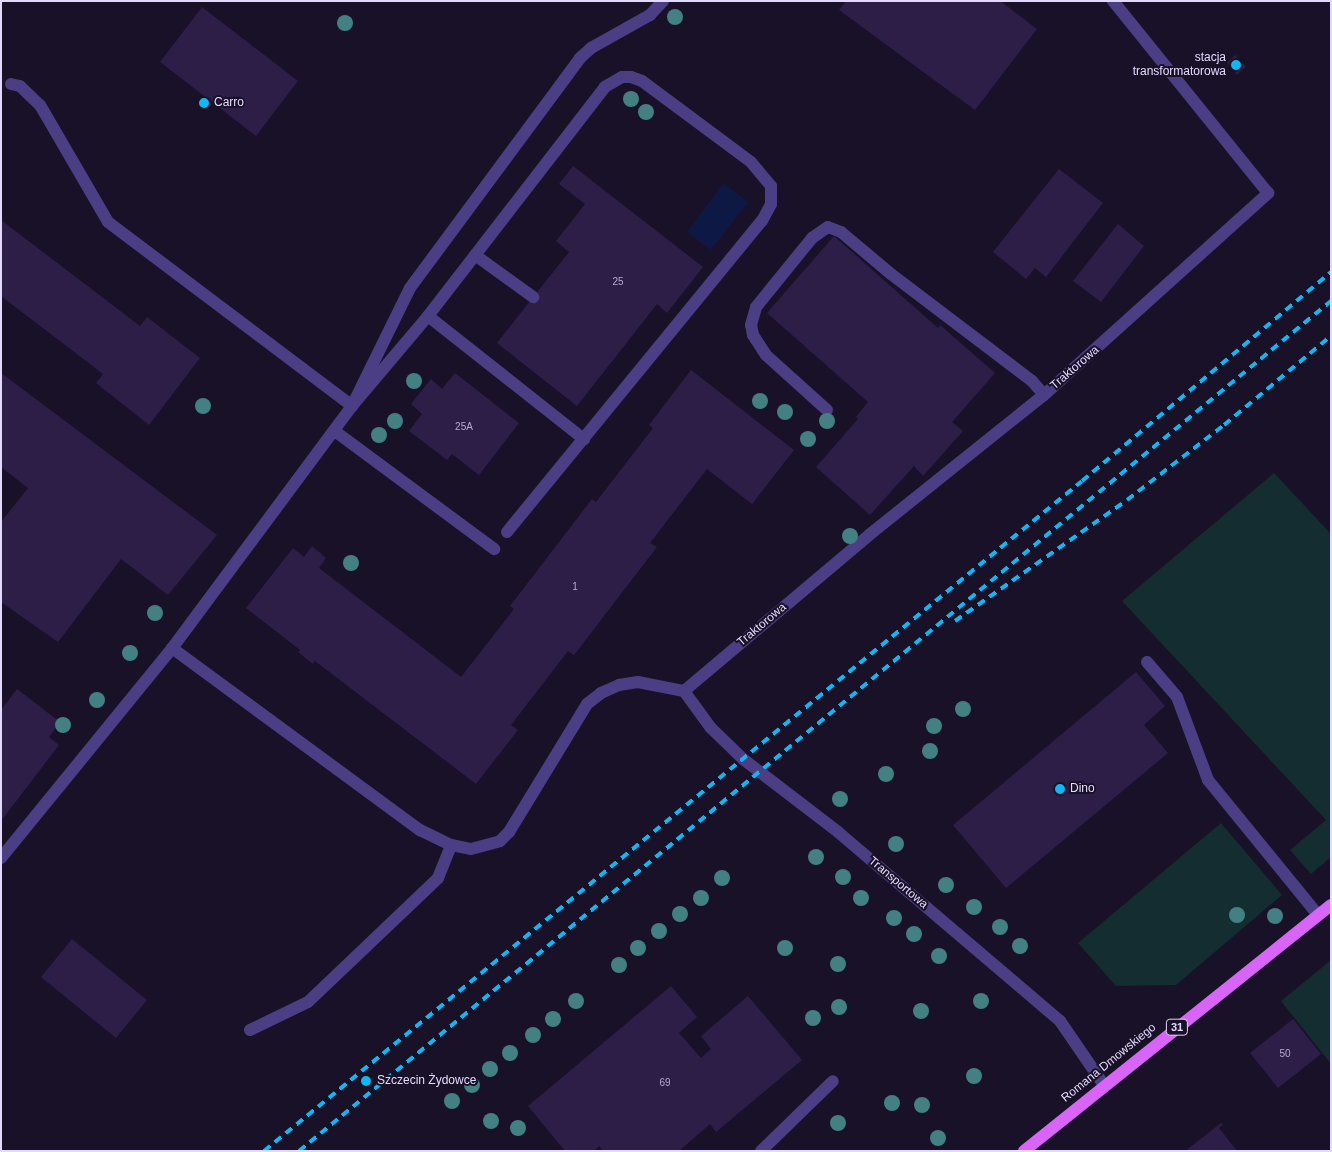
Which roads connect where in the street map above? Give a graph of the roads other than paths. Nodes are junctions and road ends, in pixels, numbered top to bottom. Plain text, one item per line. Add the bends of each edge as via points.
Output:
1 (663, 1) edge
2 (1114, 1) edge
3 (11, 84) dead end
4 (475, 255) junction
5 (533, 297) dead end
6 (428, 316) junction
7 (1044, 395) junction
8 (352, 406) junction
9 (827, 410) dead end
10 (336, 432) junction
11 (584, 439) junction
12 (507, 532) dead end
13 (494, 549) dead end
14 (172, 648) junction
15 (1147, 662) dead end
16 (684, 691) junction
17 (451, 845) junction
18 (1, 858) edge
19 (1331, 905) edge
20 (1318, 915) junction
21 (250, 1030) dead end
22 (833, 1081) dead end
23 (1104, 1085) junction
24 (761, 1151) edge
25 (1024, 1151) edge

1 - 8 lane via 650,15 591,48 580,58 410,288
2 - 7 lane, Traktorowa via 1268,193
3 - 8 lane via 20,86 40,105 108,222
4 - 5 lane
4 - 6 lane
4 - 11 lane via 605,87 622,77 642,81 766,175 773,195 762,221
6 - 8 lane
6 - 11 lane
7 - 9 lane via 1032,381 841,232 828,227 812,238 756,307 751,325 753,335 766,355
7 - 16 lane, Traktorowa
8 - 10 lane
10 - 13 lane
10 - 14 lane
11 - 12 lane
14 - 17 lane via 420,830
14 - 18 lane
15 - 20 lane via 1177,697 1208,780
16 - 17 lane via 638,682 601,693 587,704 500,841 471,849
16 - 23 lane, Transportowa via 712,728 742,759 838,832 1060,1021
17 - 21 lane via 438,878 308,1002
19 - 20 main road, Romana Dmowskiego / 31
20 - 23 main road, Romana Dmowskiego / 31
22 - 24 lane
23 - 25 main road, Romana Dmowskiego / 31

